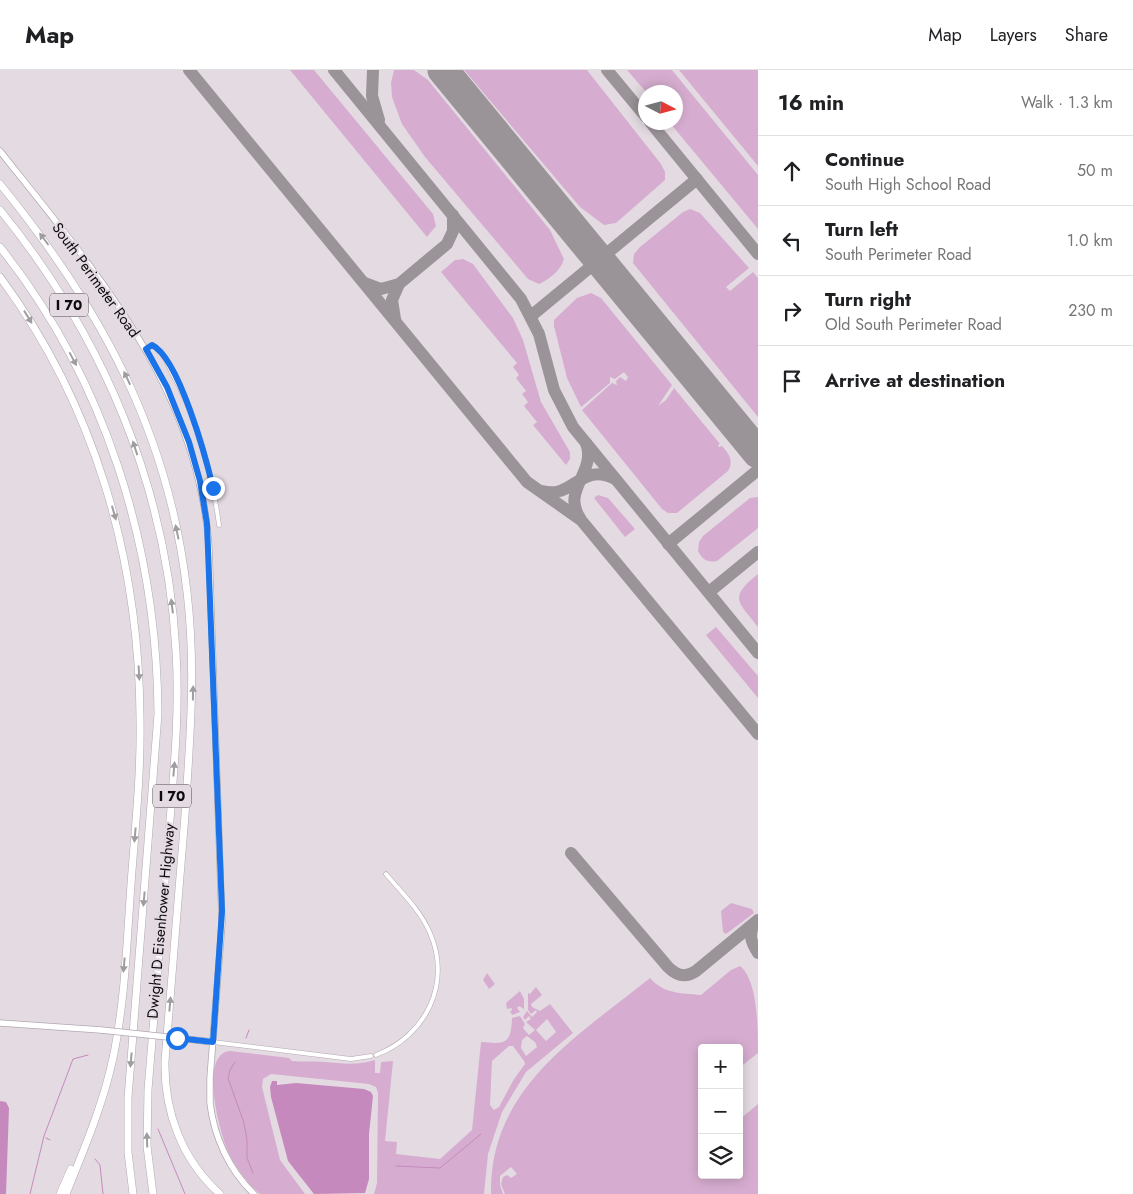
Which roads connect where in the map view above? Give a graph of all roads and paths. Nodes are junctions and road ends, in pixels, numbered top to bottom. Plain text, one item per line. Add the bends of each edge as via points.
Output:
1 (0, 152) edge
2 (0, 184) edge
3 (0, 210) edge
4 (0, 247) edge
5 (0, 277) edge
6 (146, 349) junction
7 (218, 526) dead end
8 (386, 874) dead end
9 (0, 1023) edge
10 (213, 1042) junction
11 (106, 1086) junction
12 (60, 1194) edge
13 (66, 1194) edge
14 (134, 1194) edge
15 (153, 1194) edge
16 (220, 1194) edge
17 (254, 1194) edge

1 - 6 street, South Perimeter Road via 93,271
16 -> 2 highway via 196,1168 182,1144 172,1119 166,1087 165,1061 192,704 190,615 177,532 152,440 117,356 72,278
15 -> 3 highway, Dwight D Eisenhower Highway / I 70 via 147,1146 148,1090 177,722 176,648 170,590 153,508 115,392 61,293
4 -> 14 highway, Dwight D Eisenhower Highway / I 70 via 60,335 105,428 131,506 150,598 158,714 128,1098 128,1152
5 -> 11 highway via 51,355 87,432 117,523 131,596 139,690 139,781 119,1024
6 - 7 street via 152,345 164,357 195,422 213,488
6 - 10 street, South Perimeter Road via 167,387 189,442 207,524 222,911
8 - 10 street via 430,933 438,974 435,995 421,1022 399,1044 374,1055 351,1059
9 - 10 street, bridge
10 - 17 street, South Perimeter Road via 210,1092 214,1127 230,1163
11 - 12 highway
11 - 13 highway

